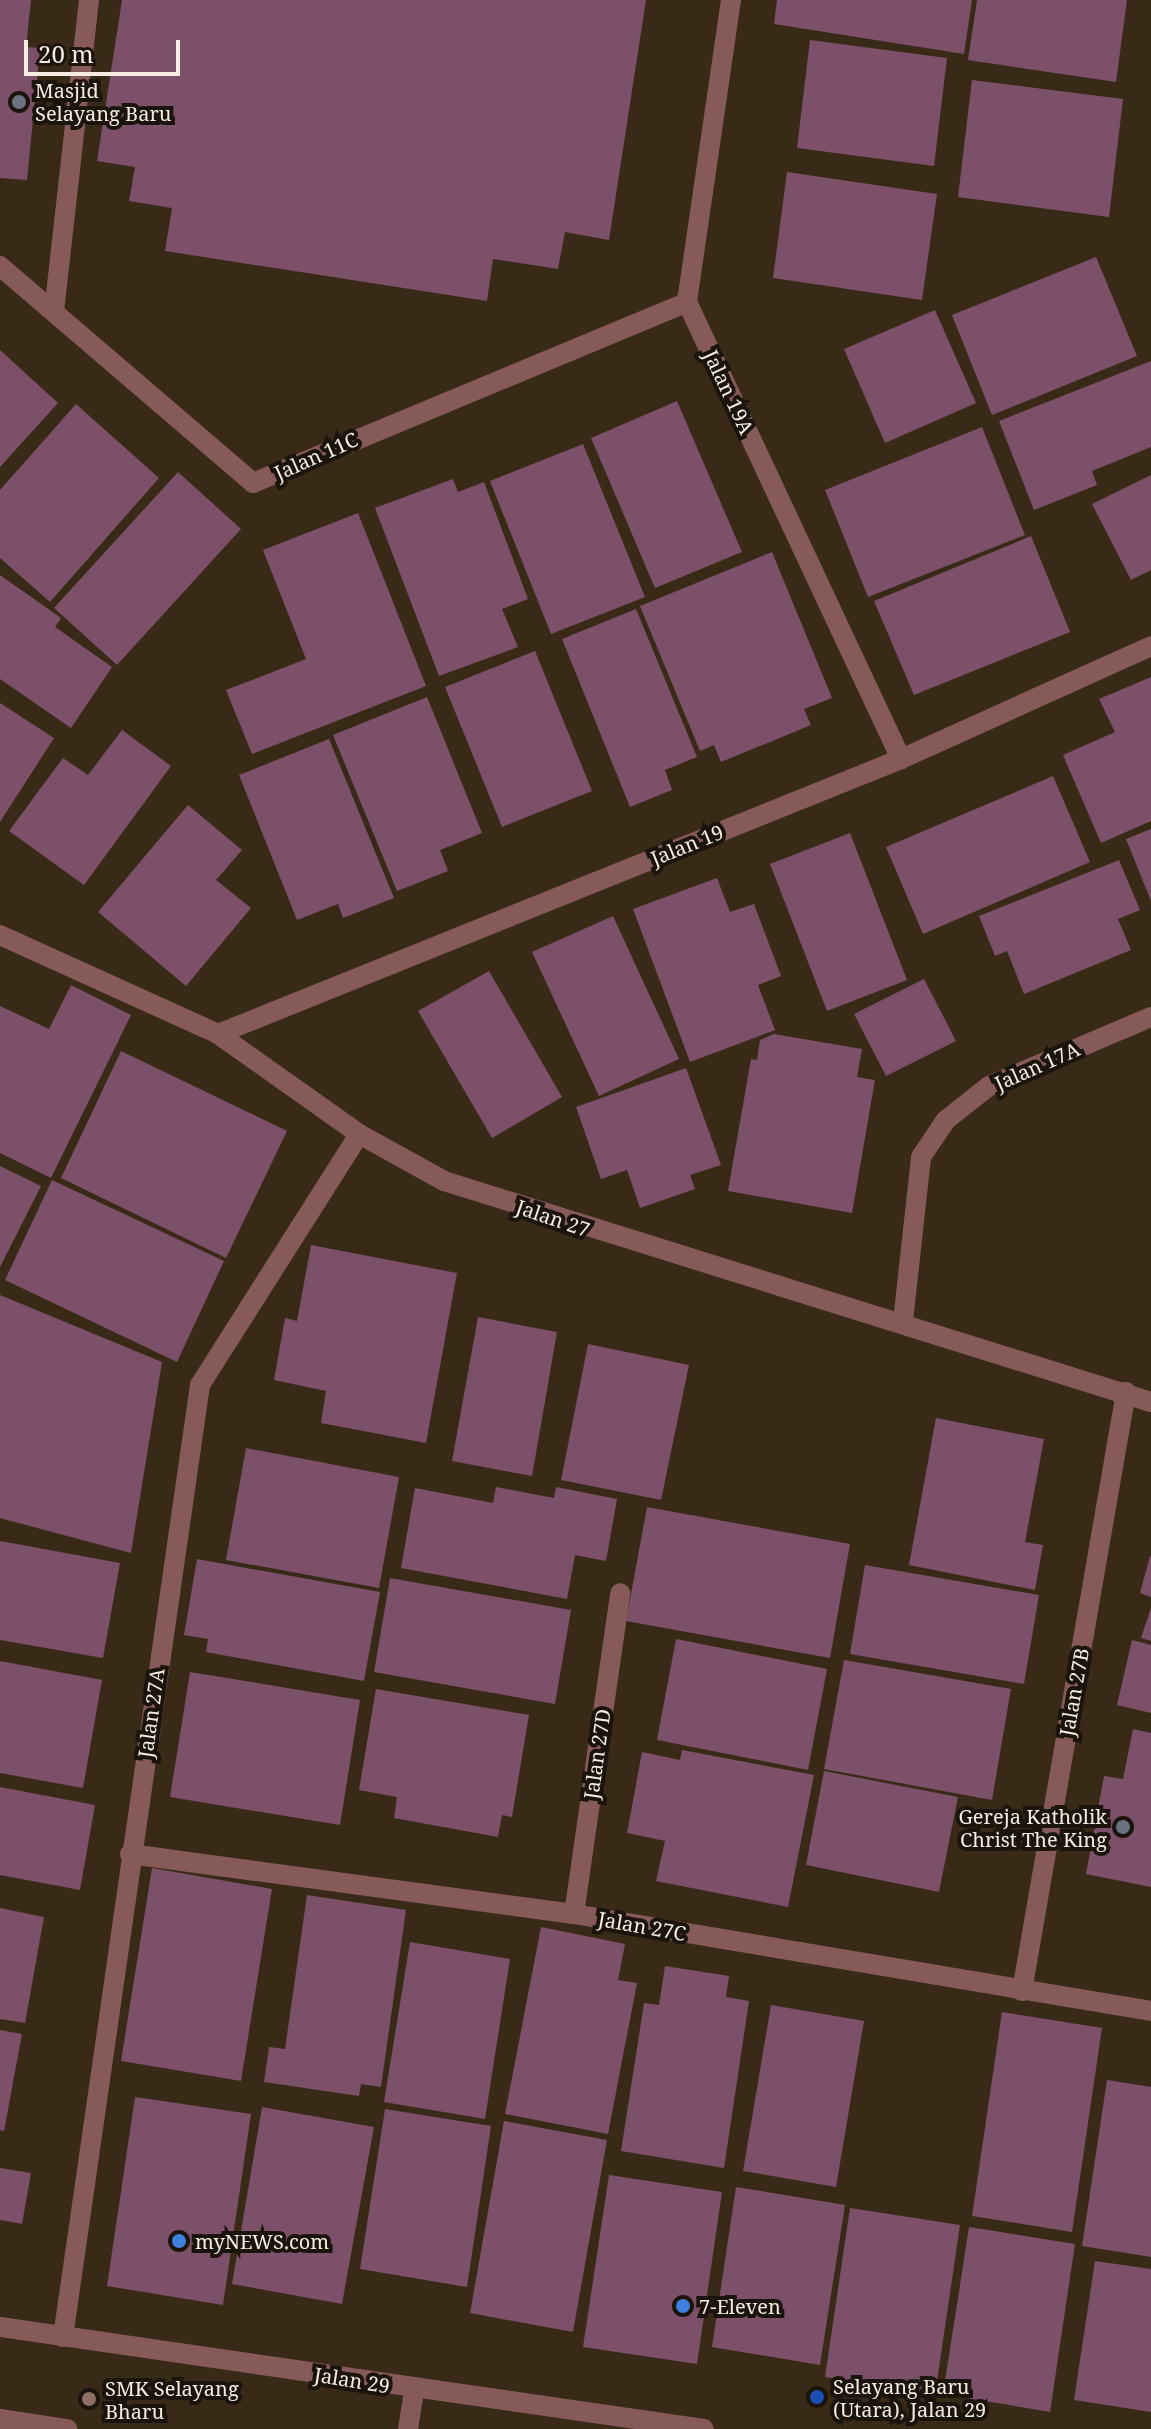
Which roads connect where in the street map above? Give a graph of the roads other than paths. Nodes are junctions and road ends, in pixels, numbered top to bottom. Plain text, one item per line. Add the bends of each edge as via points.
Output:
1 (89, 0) edge
2 (731, 0) edge
3 (0, 266) edge
4 (687, 302) junction
5 (54, 312) junction
6 (1151, 646) edge
7 (901, 759) junction
8 (0, 935) edge
9 (1151, 1017) edge
10 (218, 1034) junction
11 (359, 1134) junction
12 (903, 1321) junction
13 (1126, 1392) junction
14 (1151, 1402) edge
15 (620, 1593) dead end
16 (130, 1854) junction
17 (574, 1914) junction
18 (1022, 1991) junction
19 (1151, 2011) edge
20 (0, 2327) edge
21 (63, 2337) junction
22 (414, 2390) junction
23 (0, 2419) edge
24 (67, 2429) edge
25 (408, 2429) edge
26 (704, 2429) edge

1 - 5 street
2 - 4 street
3 - 5 street, Jalan 11C
4 - 5 street, Jalan 11C via 253,483
4 - 7 street, Jalan 19A
6 - 7 street, Jalan 19
7 - 10 street, Jalan 19
8 - 10 street, Jalan 27
9 - 12 street, Jalan 17A via 989,1086 946,1120 921,1157
10 - 11 street, Jalan 27
11 - 12 street, Jalan 27 via 444,1181 576,1227
11 - 16 street, Jalan 27A via 200,1385
12 - 13 street, Jalan 27
13 - 14 street, Jalan 27
13 - 18 street, Jalan 27B
15 - 17 street, Jalan 27D
16 - 17 street, Jalan 27C
16 - 21 street, Jalan 27A
17 - 18 street, Jalan 27C
18 - 19 street, Jalan 27C
20 - 21 street, Jalan 29
21 - 22 street, Jalan 29
22 - 25 street
22 - 26 street, Jalan 29
23 - 24 street

